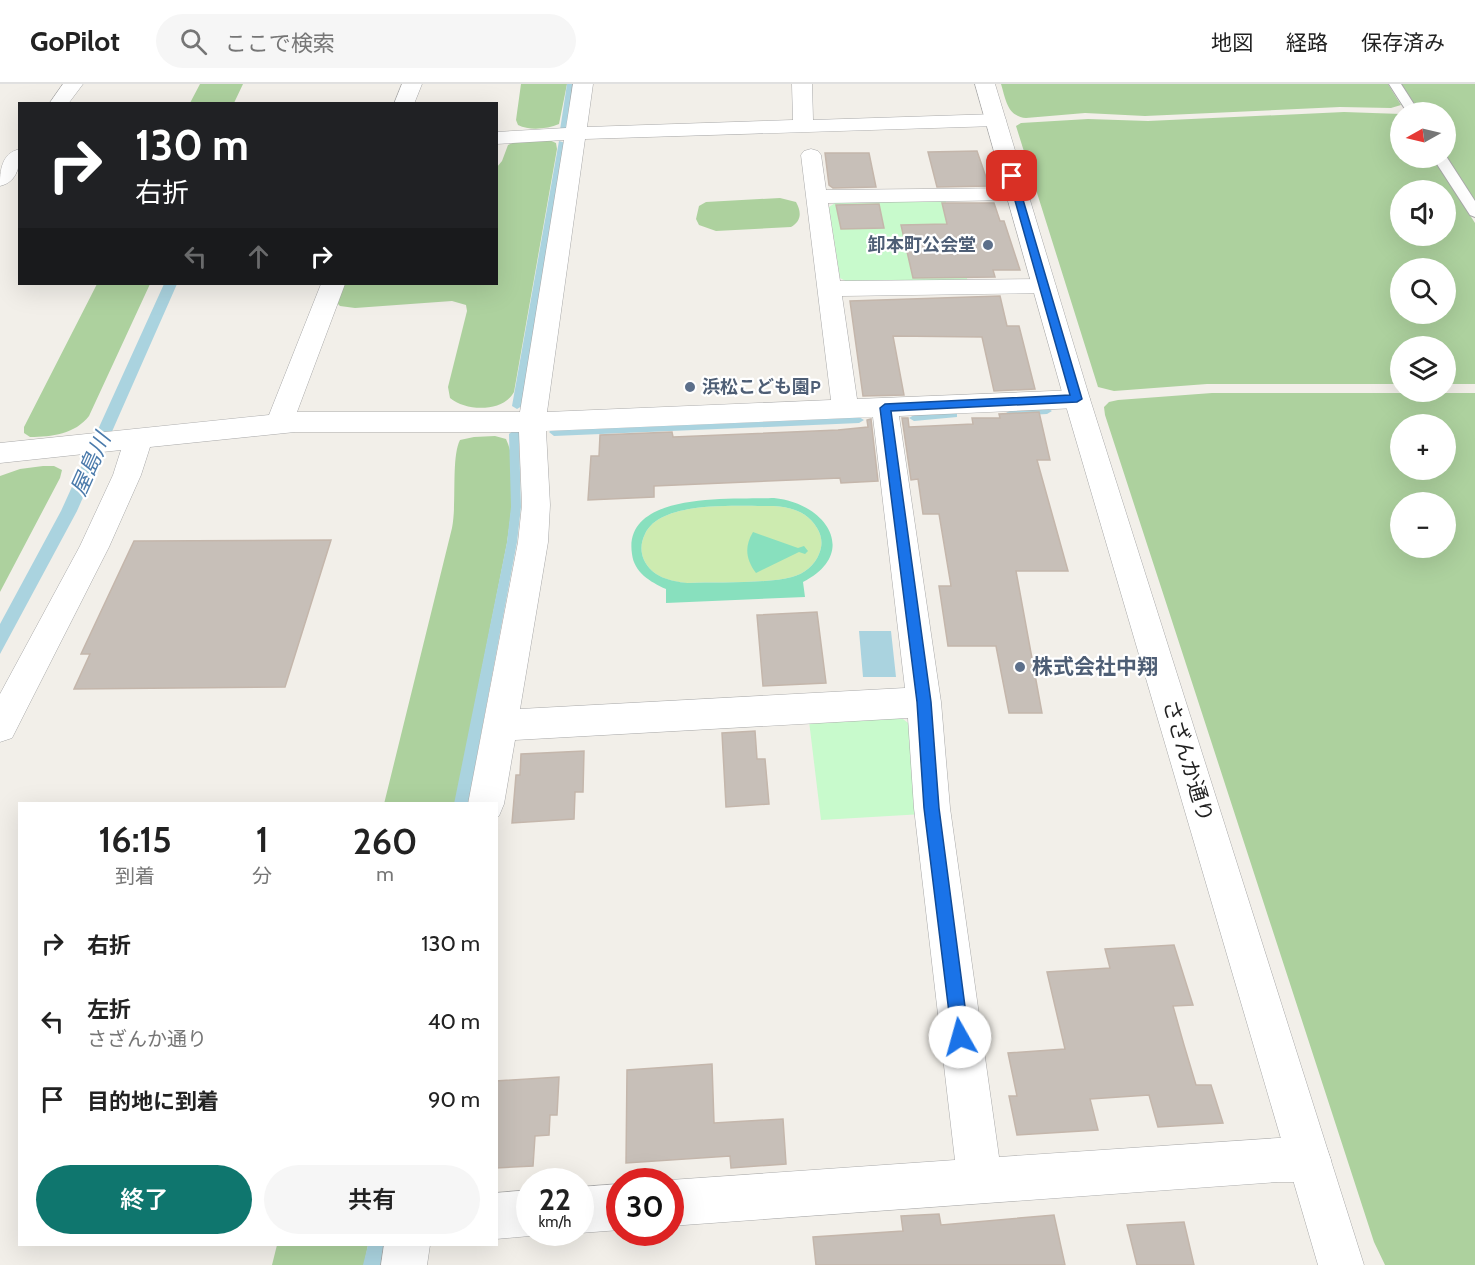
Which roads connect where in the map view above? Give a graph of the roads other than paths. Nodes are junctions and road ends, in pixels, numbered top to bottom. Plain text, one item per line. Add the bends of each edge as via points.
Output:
1 (73, 84) edge
2 (412, 84) edge
3 (583, 84) edge
4 (802, 84) edge
5 (985, 84) edge
6 (1395, 84) edge
7 (60, 102) edge
8 (405, 102) edge
9 (1407, 102) edge
10 (996, 120) junction
11 (804, 126) junction
12 (577, 133) junction
13 (498, 138) edge
14 (812, 155) dead end
15 (14, 158) edge
16 (1446, 168) edge
17 (0, 180) edge
18 (1017, 194) junction
19 (817, 197) junction
20 (1475, 212) edge
21 (333, 285) edge
22 (1044, 286) junction
23 (830, 289) junction
24 (1077, 399) junction
25 (885, 408) junction
26 (845, 409) junction
27 (532, 422) junction
28 (279, 423) junction
29 (131, 439) junction
30 (0, 453) edge
31 (924, 702) junction
32 (500, 725) junction
33 (0, 727) edge
34 (486, 802) edge
35 (1309, 1160) junction
36 (980, 1181) junction
37 (684, 1202) edge
38 (516, 1214) edge
39 (498, 1216) edge
40 (407, 1246) edge
41 (404, 1265) edge
42 (1341, 1265) edge

1 - 7 street
2 - 8 street
3 - 12 street
4 - 11 street
5 - 10 street, さざんか通り
6 - 9 lane
10 - 11 street
10 - 18 street, さざんか通り
11 - 12 street
12 - 13 street
12 - 27 street
14 - 19 street
15 - 17 street
16 - 20 lane
18 - 19 street
18 - 22 street, さざんか通り
19 - 23 street
21 - 28 street
22 - 23 street
22 - 24 street, さざんか通り
23 - 26 street
24 - 25 street
24 - 35 street, さざんか通り
25 - 26 street
25 - 31 street
26 - 27 street
27 - 28 street
27 - 32 street via 536,471 534,533
28 - 29 street
29 - 30 street
29 - 33 street via 127,475
31 - 32 street
31 - 36 street via 932,808
32 - 34 street
35 - 36 street
35 - 42 street, さざんか通り
36 - 37 street
38 - 39 street
40 - 41 street

